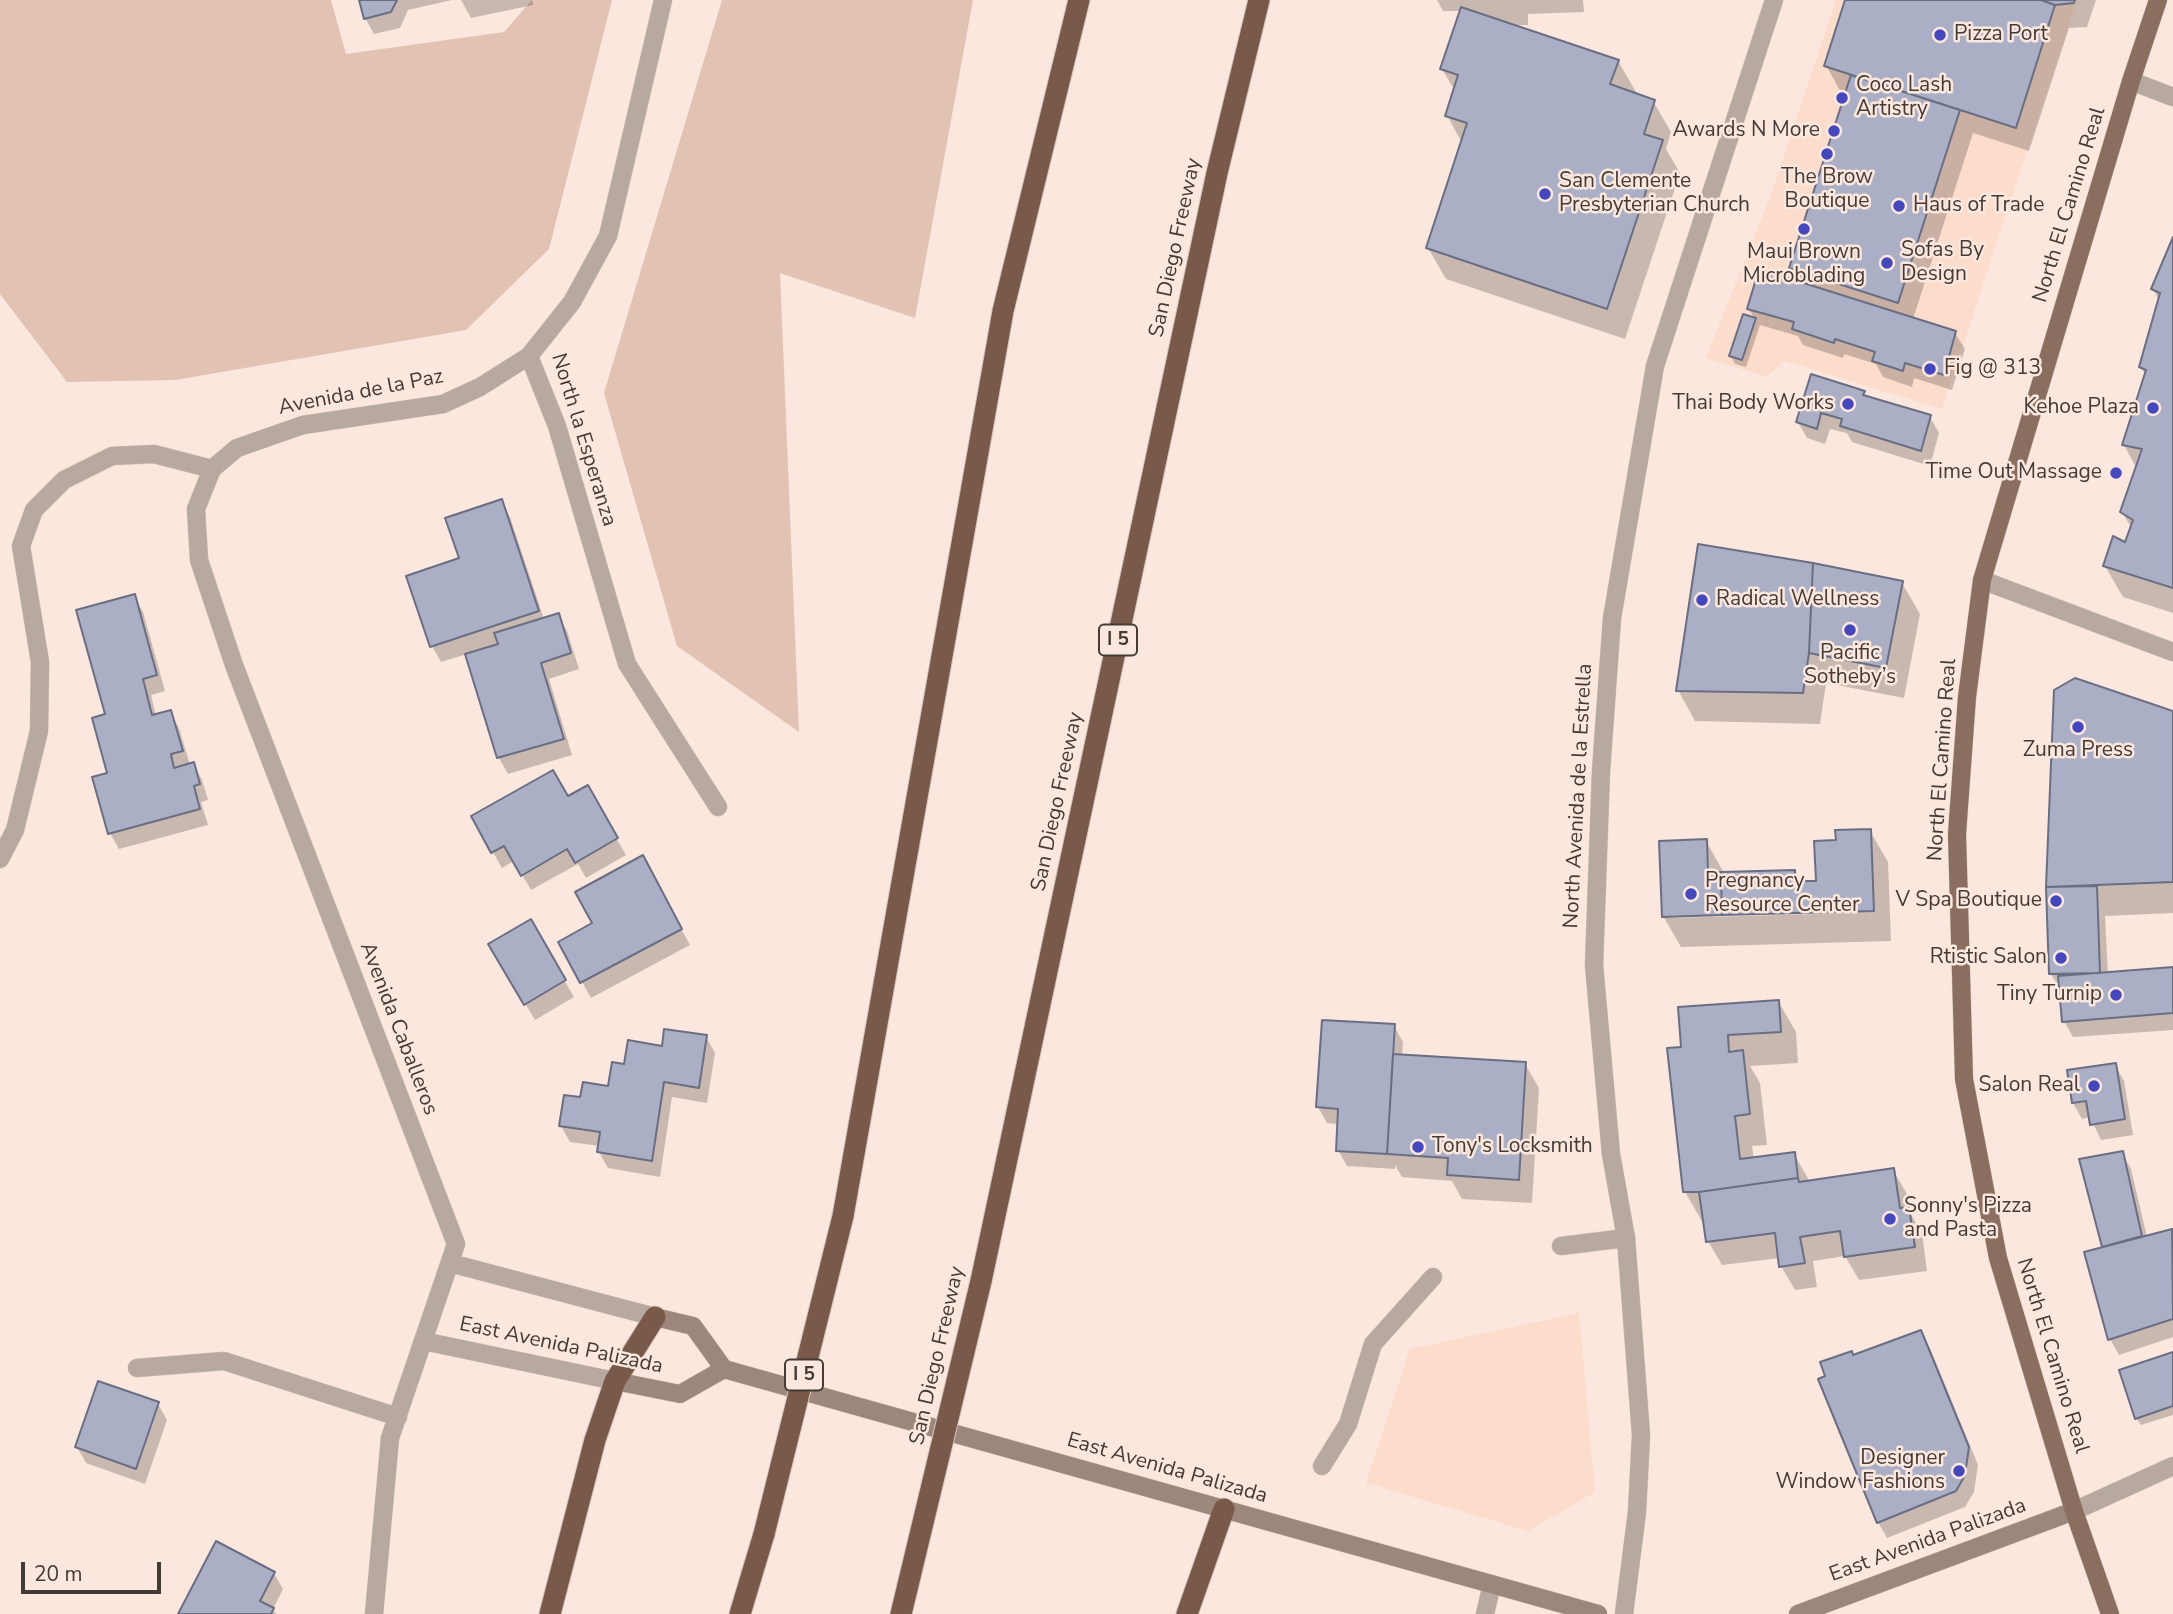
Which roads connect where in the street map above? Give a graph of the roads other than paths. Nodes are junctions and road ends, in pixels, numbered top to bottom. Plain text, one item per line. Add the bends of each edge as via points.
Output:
1 (663, 0) edge
2 (1079, 0) edge
3 (1259, 0) edge
4 (1774, 0) edge
5 (2158, 0) edge
6 (2131, 81) junction
7 (2173, 97) edge
8 (529, 356) junction
9 (212, 469) junction
10 (1982, 580) junction
11 (2173, 652) edge
12 (718, 807) dead end
13 (0, 859) edge
14 (1626, 1238) junction
15 (1561, 1246) dead end
16 (450, 1263) junction
17 (1433, 1277) dead end
18 (655, 1317) junction
19 (423, 1340) junction
20 (137, 1368) dead end
21 (724, 1369) junction
22 (615, 1381) junction
23 (398, 1417) junction
24 (1322, 1466) dead end
25 (2173, 1466) edge
26 (1224, 1508) junction
27 (2074, 1511) junction
28 (1492, 1584) junction
29 (374, 1614) edge
30 (550, 1614) edge
31 (740, 1614) edge
32 (901, 1614) edge
33 (1187, 1614) edge
34 (1485, 1614) edge
35 (1598, 1614) edge
36 (1624, 1614) edge
37 (1798, 1614) edge
38 (2110, 1614) edge

1 - 8 street, North la Esperanza via 608,236 572,302
2 - 31 highway, I 5, bridge via 1003,311 843,1216
3 - 32 highway, San Diego Freeway / I 5, bridge via 1214,186 981,1280
4 - 14 street, North Avenida de la Estrella via 1656,366 1612,618 1594,965 1611,1154
5 - 6 main road, North El Camino Real
6 - 7 street
6 - 10 main road, North El Camino Real
8 - 9 street, Avenida de la Paz via 443,404 303,425 237,448
8 - 12 street, North la Esperanza via 556,426 627,664
9 - 13 street via 154,454 112,456 64,480 34,510 21,546 40,662 39,731 15,830
9 - 16 street, Avenida Caballeros via 196,509 199,561 456,1244
10 - 11 street
10 - 27 main road, North El Camino Real via 1957,834 1964,1079 1998,1258
14 - 15 street
14 - 36 street, North Avenida de la Estrella via 1641,1435
16 - 18 street
16 - 19 street, Avenida Caballeros
17 - 24 street via 1373,1344 1348,1424
18 - 21 main road via 693,1326
18 - 22 highway
19 - 22 street, East Avenida Palizada
19 - 23 street, Avenida Caballeros
20 - 23 street via 224,1361
21 - 22 main road, East Avenida Palizada via 680,1394
21 - 26 main road, East Avenida Palizada
22 - 30 highway
23 - 29 street, Avenida Caballeros via 390,1438
25 - 27 street
26 - 28 main road, East Avenida Palizada
26 - 33 highway
27 - 37 main road, East Avenida Palizada
27 - 38 main road, North El Camino Real
28 - 34 street
28 - 35 main road, East Avenida Palizada

